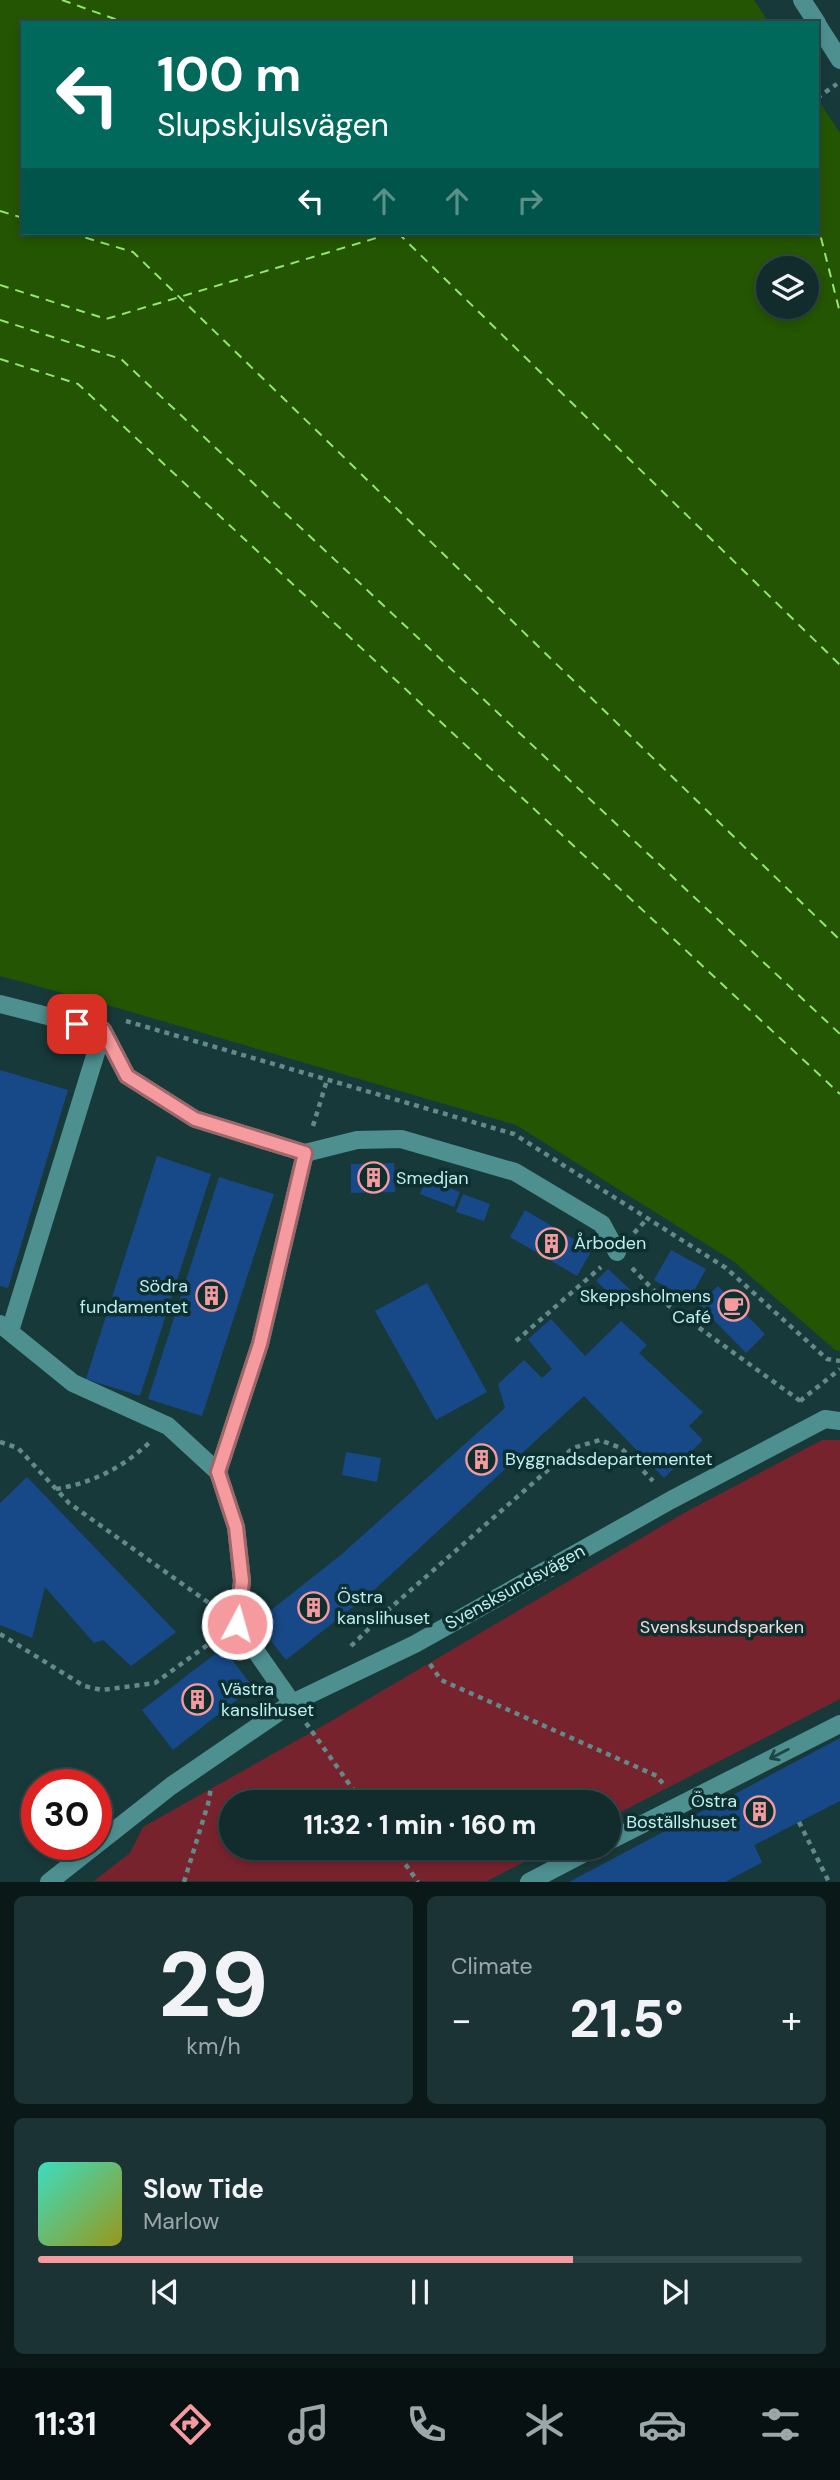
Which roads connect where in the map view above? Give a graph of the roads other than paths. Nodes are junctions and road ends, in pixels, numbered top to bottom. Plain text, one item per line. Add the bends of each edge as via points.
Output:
1 (802, 0) edge
2 (816, 21) edge
3 (819, 26) edge
4 (840, 60) edge
5 (0, 1004) edge
6 (103, 1030) junction
7 (305, 1153) junction
8 (617, 1252) road end
9 (5, 1328) edge
10 (832, 1420) edge
11 (218, 1472) junction
12 (292, 1703) junction
13 (840, 1724) edge
14 (621, 1835) edge
15 (570, 1860) edge
16 (49, 1881) edge
17 (529, 1881) edge

1 - 2 street
3 - 4 street
5 - 6 street
6 - 7 street via 127,1076 195,1119
6 - 9 street
7 - 8 street via 357,1140 401,1139 514,1172 602,1224
7 - 11 street via 260,1344
9 - 11 street via 73,1383 168,1426
10 - 12 street, Svensksundsvägen via 671,1500 415,1644
11 - 12 street via 236,1527 242,1581 237,1624
12 - 16 street, Svensksundsvägen via 171,1786
13 -> 14 street
15 - 17 street

